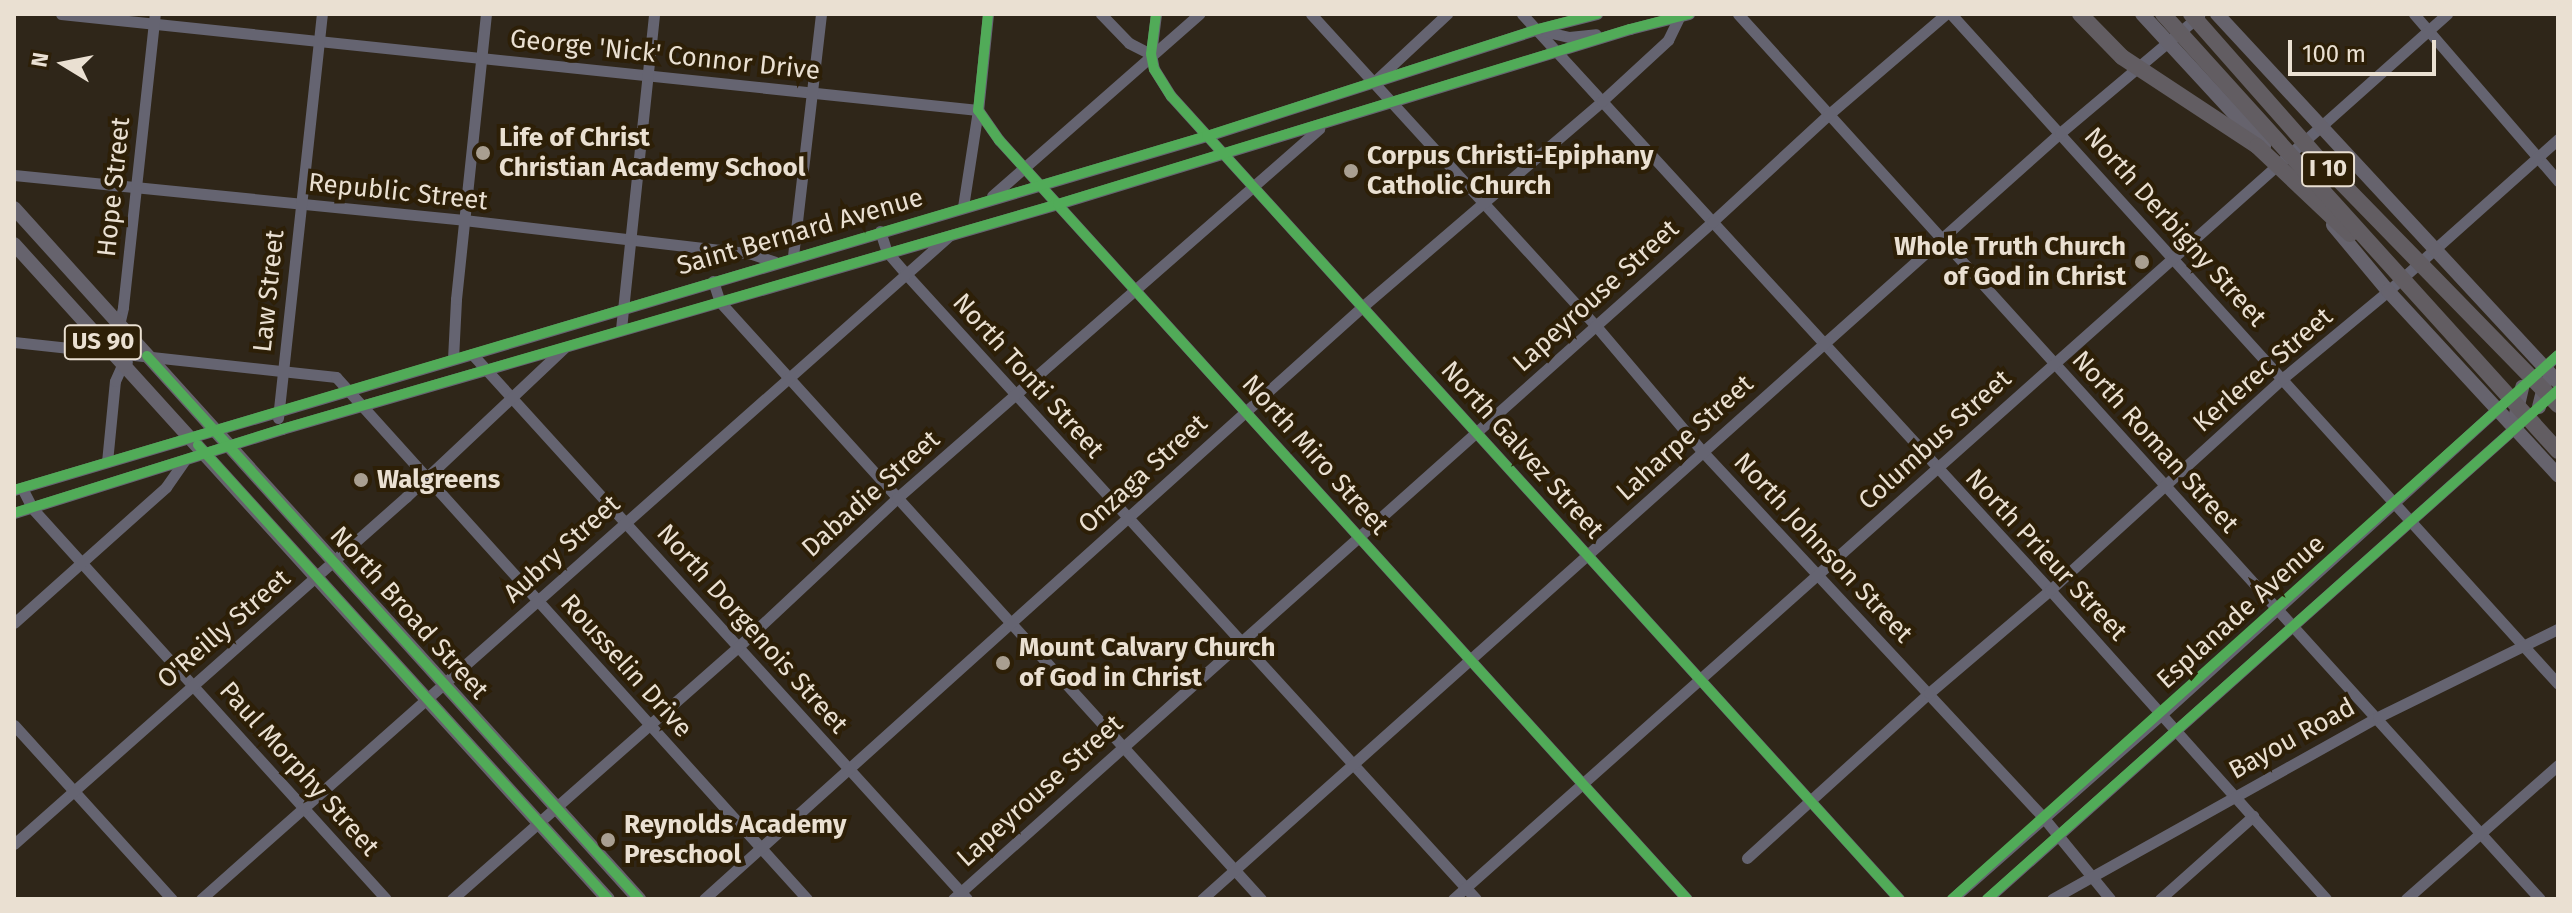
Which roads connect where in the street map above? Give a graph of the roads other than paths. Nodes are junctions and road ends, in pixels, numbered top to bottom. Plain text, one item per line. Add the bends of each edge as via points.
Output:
1 (61, 14) edge
2 (322, 14) edge
3 (486, 14) edge
4 (654, 14) edge
5 (821, 14) edge
6 (988, 14) edge
7 (1101, 14) edge
8 (1156, 14) edge
9 (1199, 14) edge
10 (1311, 14) edge
11 (1447, 14) edge
12 (1522, 14) edge
13 (1597, 14) edge
14 (1738, 14) edge
15 (1948, 14) edge
16 (2080, 14) edge
17 (2142, 14) edge
18 (2163, 14) edge
19 (2191, 14) edge
20 (2201, 14) edge
21 (2217, 14) edge
22 (2414, 14) edge
23 (2447, 14) edge
24 (1683, 15) edge
25 (155, 19) edge
26 (1538, 29) junction
27 (1630, 29) junction
28 (2429, 30) junction
29 (319, 41) junction
30 (2168, 42) junction
31 (1559, 52) junction
32 (1151, 54) junction
33 (480, 57) junction
34 (648, 74) junction
35 (1372, 84) junction
36 (812, 93) junction
37 (1602, 101) junction
38 (1388, 102) junction
39 (978, 110) junction
40 (1828, 115) junction
41 (1322, 125) junction
42 (2321, 128) junction
43 (2060, 133) junction
44 (1207, 136) junction
45 (2558, 139) edge
46 (1223, 154) junction
47 (2536, 157) junction
48 (2281, 164) junction
49 (1025, 168) junction
50 (14, 175) edge
51 (2558, 181) edge
52 (1040, 185) junction
53 (1252, 186) junction
54 (137, 189) junction
55 (987, 200) junction
56 (1481, 203) junction
57 (1058, 204) junction
58 (301, 205) junction
59 (963, 207) junction
60 (14, 208) edge
61 (464, 220) junction
62 (1712, 222) junction
63 (880, 231) junction
64 (953, 232) junction
65 (1940, 239) junction
66 (631, 240) junction
67 (14, 244) edge
68 (2435, 248) junction
69 (887, 252) junction
70 (793, 256) junction
71 (2172, 260) junction
72 (775, 262) junction
73 (905, 273) junction
74 (713, 281) junction
75 (1134, 289) junction
76 (2388, 291) junction
77 (2413, 293) junction
78 (720, 302) junction
79 (1362, 307) junction
80 (623, 308) junction
81 (2470, 319) junction
82 (119, 325) junction
83 (1596, 326) junction
84 (621, 329) junction
85 (14, 342) edge
86 (1825, 342) junction
87 (566, 346) junction
88 (113, 352) junction
89 (472, 354) junction
90 (2558, 355) edge
91 (147, 356) junction
92 (453, 359) junction
93 (2054, 364) junction
94 (2545, 367) junction
95 (282, 371) junction
96 (485, 371) junction
97 (788, 376) junction
98 (2283, 378) junction
99 (2558, 382) edge
100 (2522, 387) junction
101 (2558, 390) edge
102 (349, 391) junction
103 (1015, 394) junction
104 (512, 401) junction
105 (2558, 405) edge
106 (363, 407) junction
107 (2539, 407) junction
108 (2497, 409) junction
109 (1246, 412) junction
110 (276, 413) junction
111 (2558, 419) edge
112 (2515, 428) junction
113 (282, 429) junction
114 (215, 431) junction
115 (1476, 432) junction
116 (192, 439) junction
117 (228, 446) junction
118 (1702, 451) junction
119 (2558, 451) edge
120 (204, 453) junction
121 (185, 460) junction
122 (107, 462) junction
123 (86, 468) junction
124 (1936, 469) junction
125 (2558, 475) edge
126 (427, 479) junction
127 (263, 484) junction
128 (2165, 486) junction
129 (18, 489) edge
130 (90, 490) junction
131 (897, 498) junction
132 (246, 500) junction
133 (2394, 502) junction
134 (32, 508) junction
135 (14, 513) edge
136 (1127, 517) junction
137 (2412, 521) junction
138 (625, 522) junction
139 (1358, 536) junction
140 (1587, 555) junction
141 (334, 562) junction
142 (81, 563) junction
143 (1817, 575) junction
144 (317, 577) junction
145 (2050, 590) junction
146 (539, 601) junction
147 (2278, 609) junction
148 (1010, 621) junction
149 (14, 623) edge
150 (2294, 627) junction
151 (2558, 629) edge
152 (1239, 640) junction
153 (2524, 645) junction
154 (738, 647) junction
155 (1470, 659) junction
156 (1700, 679) junction
157 (2558, 684) edge
158 (194, 685) junction
159 (445, 685) junction
160 (1929, 693) junction
161 (428, 700) junction
162 (2162, 714) junction
163 (2378, 717) junction
164 (14, 725) edge
165 (650, 725) junction
166 (2177, 731) junction
167 (1122, 746) junction
168 (1353, 764) junction
169 (2558, 765) edge
170 (849, 770) junction
171 (1583, 785) junction
172 (75, 791) junction
173 (2235, 795) junction
174 (1810, 801) junction
175 (556, 808) junction
176 (304, 809) junction
177 (2253, 816) junction
178 (2043, 817) junction
179 (539, 823) junction
180 (2482, 832) junction
181 (2059, 835) junction
182 (14, 844) edge
183 (760, 847) junction
184 (1747, 858) dead end
185 (1234, 870) junction
186 (2091, 877) junction
187 (1465, 889) junction
188 (960, 897) edge
189 (172, 899) edge
190 (201, 899) edge
191 (386, 899) edge
192 (452, 899) edge
193 (608, 899) edge
194 (639, 899) edge
195 (704, 899) edge
196 (807, 899) edge
197 (1202, 899) edge
198 (1261, 899) edge
199 (1453, 899) edge
200 (1476, 899) edge
201 (1687, 899) edge
202 (1899, 899) edge
203 (1952, 899) edge
204 (1987, 899) edge
205 (2052, 899) edge
206 (2110, 899) edge
207 (2160, 899) edge
208 (2326, 899) edge
209 (2406, 899) edge
210 (2540, 899) edge

1 - 25 street, George 'Nick' Connor Drive
2 - 29 street, Law Street
3 - 33 street
4 - 34 street
5 - 36 street
6 - 39 street
7 - 32 street via 1129,43
8 - 32 street
9 - 32 street
10 - 35 street, North Johnson Street
11 - 35 street
12 - 26 street, North Prieur Street
13 - 26 street, Saint Bernard Avenue
14 - 40 street, North Roman Street
15 - 40 street, Lapeyrouse Street
15 - 43 street, North Derbigny Street
16 - 77 highway, bridge via 2122,57 2257,146
17 - 30 main road
18 - 77 highway, I 10, bridge
19 - 81 highway, I 10, bridge
20 - 30 street, Laharpe Street
21 - 42 main road
22 - 28 street
23 - 28 street, Columbus Street
24 - 27 street, Saint Bernard Avenue
24 - 37 street, Onzaga Street via 1668,40
25 - 29 street, George 'Nick' Connor Drive
25 - 54 street, Hope Street
26 - 27 street via 1569,37
26 - 31 street, North Prieur Street
26 - 35 street, Saint Bernard Avenue
27 - 31 street, Saint Bernard Avenue
28 - 42 street, Columbus Street
28 - 47 street
29 - 33 street, George 'Nick' Connor Drive
29 - 58 street, Law Street
30 - 43 street, Laharpe Street
30 - 48 main road
31 - 37 street, North Prieur Street
31 - 38 street, Saint Bernard Avenue
32 - 44 street, North Galvez Street via 1162,85
32 - 49 street
33 - 34 street, George 'Nick' Connor Drive
33 - 61 street
34 - 36 street, George 'Nick' Connor Drive
34 - 66 street
35 - 38 street, North Johnson Street
35 - 44 street, Saint Bernard Avenue
36 - 39 street, George 'Nick' Connor Drive
36 - 70 street
37 - 56 street, Onzaga Street
37 - 62 street, North Prieur Street
38 - 41 street, Saint Bernard Avenue
38 - 56 street, North Johnson Street
39 - 49 street, North Miro Street
39 - 59 street
40 - 62 street, Lapeyrouse Street
40 - 65 street, North Roman Street
41 - 46 street, Saint Bernard Avenue
41 - 53 street, Dabadie Street
42 - 48 street, Columbus Street
42 - 68 main road
43 - 65 street, Laharpe Street
43 - 71 street, North Derbigny Street
44 - 46 street, North Galvez Street
44 - 52 street, Saint Bernard Avenue
45 - 47 street, Kerlerec Street
46 - 53 street, North Galvez Street
46 - 57 street, Saint Bernard Avenue
47 - 51 street
47 - 68 street, Kerlerec Street
48 - 71 street, Columbus Street
48 - 76 main road
49 - 52 street, North Miro Street
49 - 55 street
50 - 54 street, Republic Street
52 - 55 street, Saint Bernard Avenue
52 - 57 street, North Miro Street
53 - 75 street, Dabadie Street
53 - 79 street, North Galvez Street
54 - 58 street, Republic Street
54 - 82 street, Hope Street
55 - 59 street, Saint Bernard Avenue
56 - 79 street, Onzaga Street
56 - 83 street, North Johnson Street
57 - 64 street, Saint Bernard Avenue
57 - 75 street, North Miro Street
58 - 61 street, Republic Street
58 - 95 street, Law Street
59 - 63 street, Saint Bernard Avenue
60 - 82 main road, North Broad Street / US 90
61 - 66 street, Republic Street
61 - 92 street
62 - 83 street, Lapeyrouse Street
62 - 86 street, North Prieur Street
63 - 69 street, North Tonti Street
63 - 70 street, Saint Bernard Avenue
64 - 69 street, Saint Bernard Avenue
64 - 73 street, Aubry Street
65 - 86 street, Laharpe Street
65 - 93 street, North Roman Street
66 - 72 street, Republic Street via 752,254
66 - 80 street
67 - 88 main road, North Broad Street / US 90
68 - 76 street, Kerlerec Street
68 - 94 main road
69 - 73 street, North Tonti Street
69 - 78 street, Saint Bernard Avenue
70 - 72 street, Saint Bernard Avenue
71 - 93 street, Columbus Street
71 - 98 street, North Derbigny Street
72 - 74 street, Saint Bernard Avenue
73 - 97 street, Aubry Street
73 - 103 street, North Tonti Street
74 - 78 street
74 - 80 street, Saint Bernard Avenue
75 - 103 street, Dabadie Street
75 - 109 street, North Miro Street
76 - 98 street, Kerlerec Street
76 - 108 main road
77 - 119 highway, I 10, bridge
78 - 84 street, Saint Bernard Avenue
78 - 97 street
79 - 109 street, Onzaga Street
79 - 115 street, North Galvez Street
80 - 84 street
80 - 89 street, Saint Bernard Avenue
81 - 105 highway, bridge
81 - 111 highway, I 10, bridge
82 - 88 street
82 - 91 main road, North Broad Street / US 90
83 - 115 street, Lapeyrouse Street
83 - 118 street, North Johnson Street
84 - 87 street, Saint Bernard Avenue
85 - 88 street
86 - 118 street, Laharpe Street
86 - 124 street, North Prieur Street
87 - 96 street, Saint Bernard Avenue
87 - 104 street, O'Reilly Street
88 - 91 street
88 - 116 main road, North Broad Street / US 90
88 - 122 street
89 - 92 street, Saint Bernard Avenue
89 - 96 street, North Dorgenois Street
90 - 94 street, Esplanade Avenue
91 - 95 street
91 - 114 main road, North Broad Street / US 90
92 - 102 street, Saint Bernard Avenue
93 - 124 street, Columbus Street
93 - 128 street, North Roman Street
94 - 99 main road
94 - 100 street, Esplanade Avenue
94 - 107 main road
95 - 102 street via 336,377
95 - 110 street, Law Street
96 - 104 street, North Dorgenois Street
96 - 106 street, Saint Bernard Avenue
97 - 131 street
97 - 138 street, Aubry Street
98 - 128 street, Kerlerec Street
98 - 133 street, North Derbigny Street
100 - 108 street, Esplanade Avenue
100 - 112 main road
101 - 107 street, Esplanade Avenue
102 - 106 street, Rousselin Drive
102 - 110 street, Saint Bernard Avenue
103 - 131 street, Dabadie Street
103 - 136 street, North Tonti Street
104 - 126 street, O'Reilly Street
104 - 138 street, North Dorgenois Street
106 - 113 street, Saint Bernard Avenue
106 - 126 street, Rousselin Drive
107 - 112 street, Esplanade Avenue
108 - 112 main road
108 - 133 street, Esplanade Avenue
109 - 136 street, Onzaga Street
109 - 139 street, North Miro Street
110 - 113 street, Law Street
110 - 114 street, Saint Bernard Avenue
112 - 125 main road
112 - 137 street, Esplanade Avenue
113 - 117 street, Saint Bernard Avenue
114 - 116 street, Saint Bernard Avenue
114 - 117 main road, North Broad Street / US 90
115 - 139 street, Lapeyrouse Street
115 - 140 street, North Galvez Street
116 - 120 main road, North Broad Street / US 90
116 - 122 street, Saint Bernard Avenue
117 - 120 street, Saint Bernard Avenue
117 - 127 main road, North Broad Street / US 90
118 - 140 street, Laharpe Street
118 - 143 street, North Johnson Street
120 - 121 street, Saint Bernard Avenue
120 - 132 main road, North Broad Street / US 90
121 - 130 street, Saint Bernard Avenue
121 - 142 street via 166,487
122 - 123 street, Saint Bernard Avenue
123 - 129 street, Saint Bernard Avenue
123 - 130 street
124 - 143 street, Columbus Street
124 - 145 street, North Prieur Street
126 - 141 street, O'Reilly Street
126 - 146 street, Rousselin Drive
127 - 132 main road
127 - 141 main road, North Broad Street / US 90
128 - 145 street, Kerlerec Street
128 - 147 street, North Roman Street
129 - 134 street, Paul Morphy Street
130 - 134 street, Saint Bernard Avenue
131 - 148 street
131 - 154 street, Dabadie Street
132 - 144 main road, North Broad Street / US 90
133 - 137 street, North Derbigny Street
133 - 147 street, Esplanade Avenue
134 - 135 street, Saint Bernard Avenue
134 - 142 street, Paul Morphy Street
136 - 148 street, Onzaga Street
136 - 152 street, North Tonti Street
137 - 150 street, Esplanade Avenue
137 - 153 street, North Derbigny Street
138 - 146 street, Aubry Street
138 - 154 street, North Dorgenois Street
139 - 152 street, Lapeyrouse Street
139 - 155 street, North Miro Street
140 - 155 street, Laharpe Street
140 - 156 street, North Galvez Street
141 - 144 street, O'Reilly Street
141 - 159 main road, North Broad Street / US 90
142 - 149 street
142 - 158 street, Paul Morphy Street
143 - 156 street, Columbus Street
143 - 160 street, North Johnson Street
144 - 158 street, O'Reilly Street
144 - 161 main road, North Broad Street / US 90
145 - 160 street, Kerlerec Street
145 - 162 street, North Prieur Street
146 - 159 street, Aubry Street
146 - 165 street, Rousselin Drive
147 - 150 street, North Roman Street
147 - 162 street, Esplanade Avenue
148 - 167 street
148 - 170 street, Onzaga Street
150 - 163 street, North Roman Street
150 - 166 street, Esplanade Avenue
151 - 153 street, Bayou Road
152 - 167 street, Lapeyrouse Street
152 - 168 street, North Tonti Street
153 - 157 street, North Derbigny Street
153 - 163 street, Bayou Road
154 - 165 street, Dabadie Street
154 - 170 street, North Dorgenois Street
155 - 168 street, Laharpe Street
155 - 171 street, North Miro Street
156 - 171 street, Columbus Street
156 - 174 street, North Galvez Street
158 - 172 street, O'Reilly Street
158 - 176 street, Paul Morphy Street
159 - 161 street, Aubry Street
159 - 175 main road, North Broad Street / US 90
160 - 174 street, Kerlerec Street
160 - 178 street, North Johnson Street
161 - 176 street, Aubry Street
161 - 179 main road, North Broad Street / US 90
162 - 166 street, North Prieur Street
162 - 178 street, Esplanade Avenue
163 - 173 street, Bayou Road
163 - 180 street, North Roman Street
164 - 172 street
165 - 175 street, Dabadie Street
165 - 183 street, Rousselin Drive
166 - 173 street, North Prieur Street
166 - 181 street, Esplanade Avenue
167 - 185 street
167 - 188 street, Lapeyrouse Street
168 - 185 street, Laharpe Street
168 - 187 street, North Tonti Street
169 - 180 street
170 - 183 street, Onzaga Street
170 - 188 street, North Dorgenois Street
171 - 187 street, Columbus Street
171 - 201 street, North Miro Street
172 - 182 street, O'Reilly Street
172 - 189 street
173 - 177 street, North Prieur Street
173 - 186 street, Bayou Road
174 - 184 street, Kerlerec Street
174 - 202 street, North Galvez Street
175 - 179 street, Dabadie Street
175 - 194 main road, North Broad Street / US 90
176 - 190 street, Aubry Street
176 - 191 street, Paul Morphy Street
177 - 207 street
177 - 208 street, North Prieur Street
178 - 181 street, North Johnson Street
178 - 203 street, Esplanade Avenue
179 - 192 street, Dabadie Street
179 - 193 main road, North Broad Street / US 90
180 - 209 street
180 - 210 street, North Roman Street
181 - 186 street, North Johnson Street
181 - 204 street, Esplanade Avenue
183 - 195 street, Onzaga Street
183 - 196 street, Rousselin Drive
185 - 197 street, Laharpe Street
185 - 198 street
186 - 205 street, Bayou Road
186 - 206 street, North Johnson Street
187 - 199 street, Columbus Street
187 - 200 street, North Tonti Street

